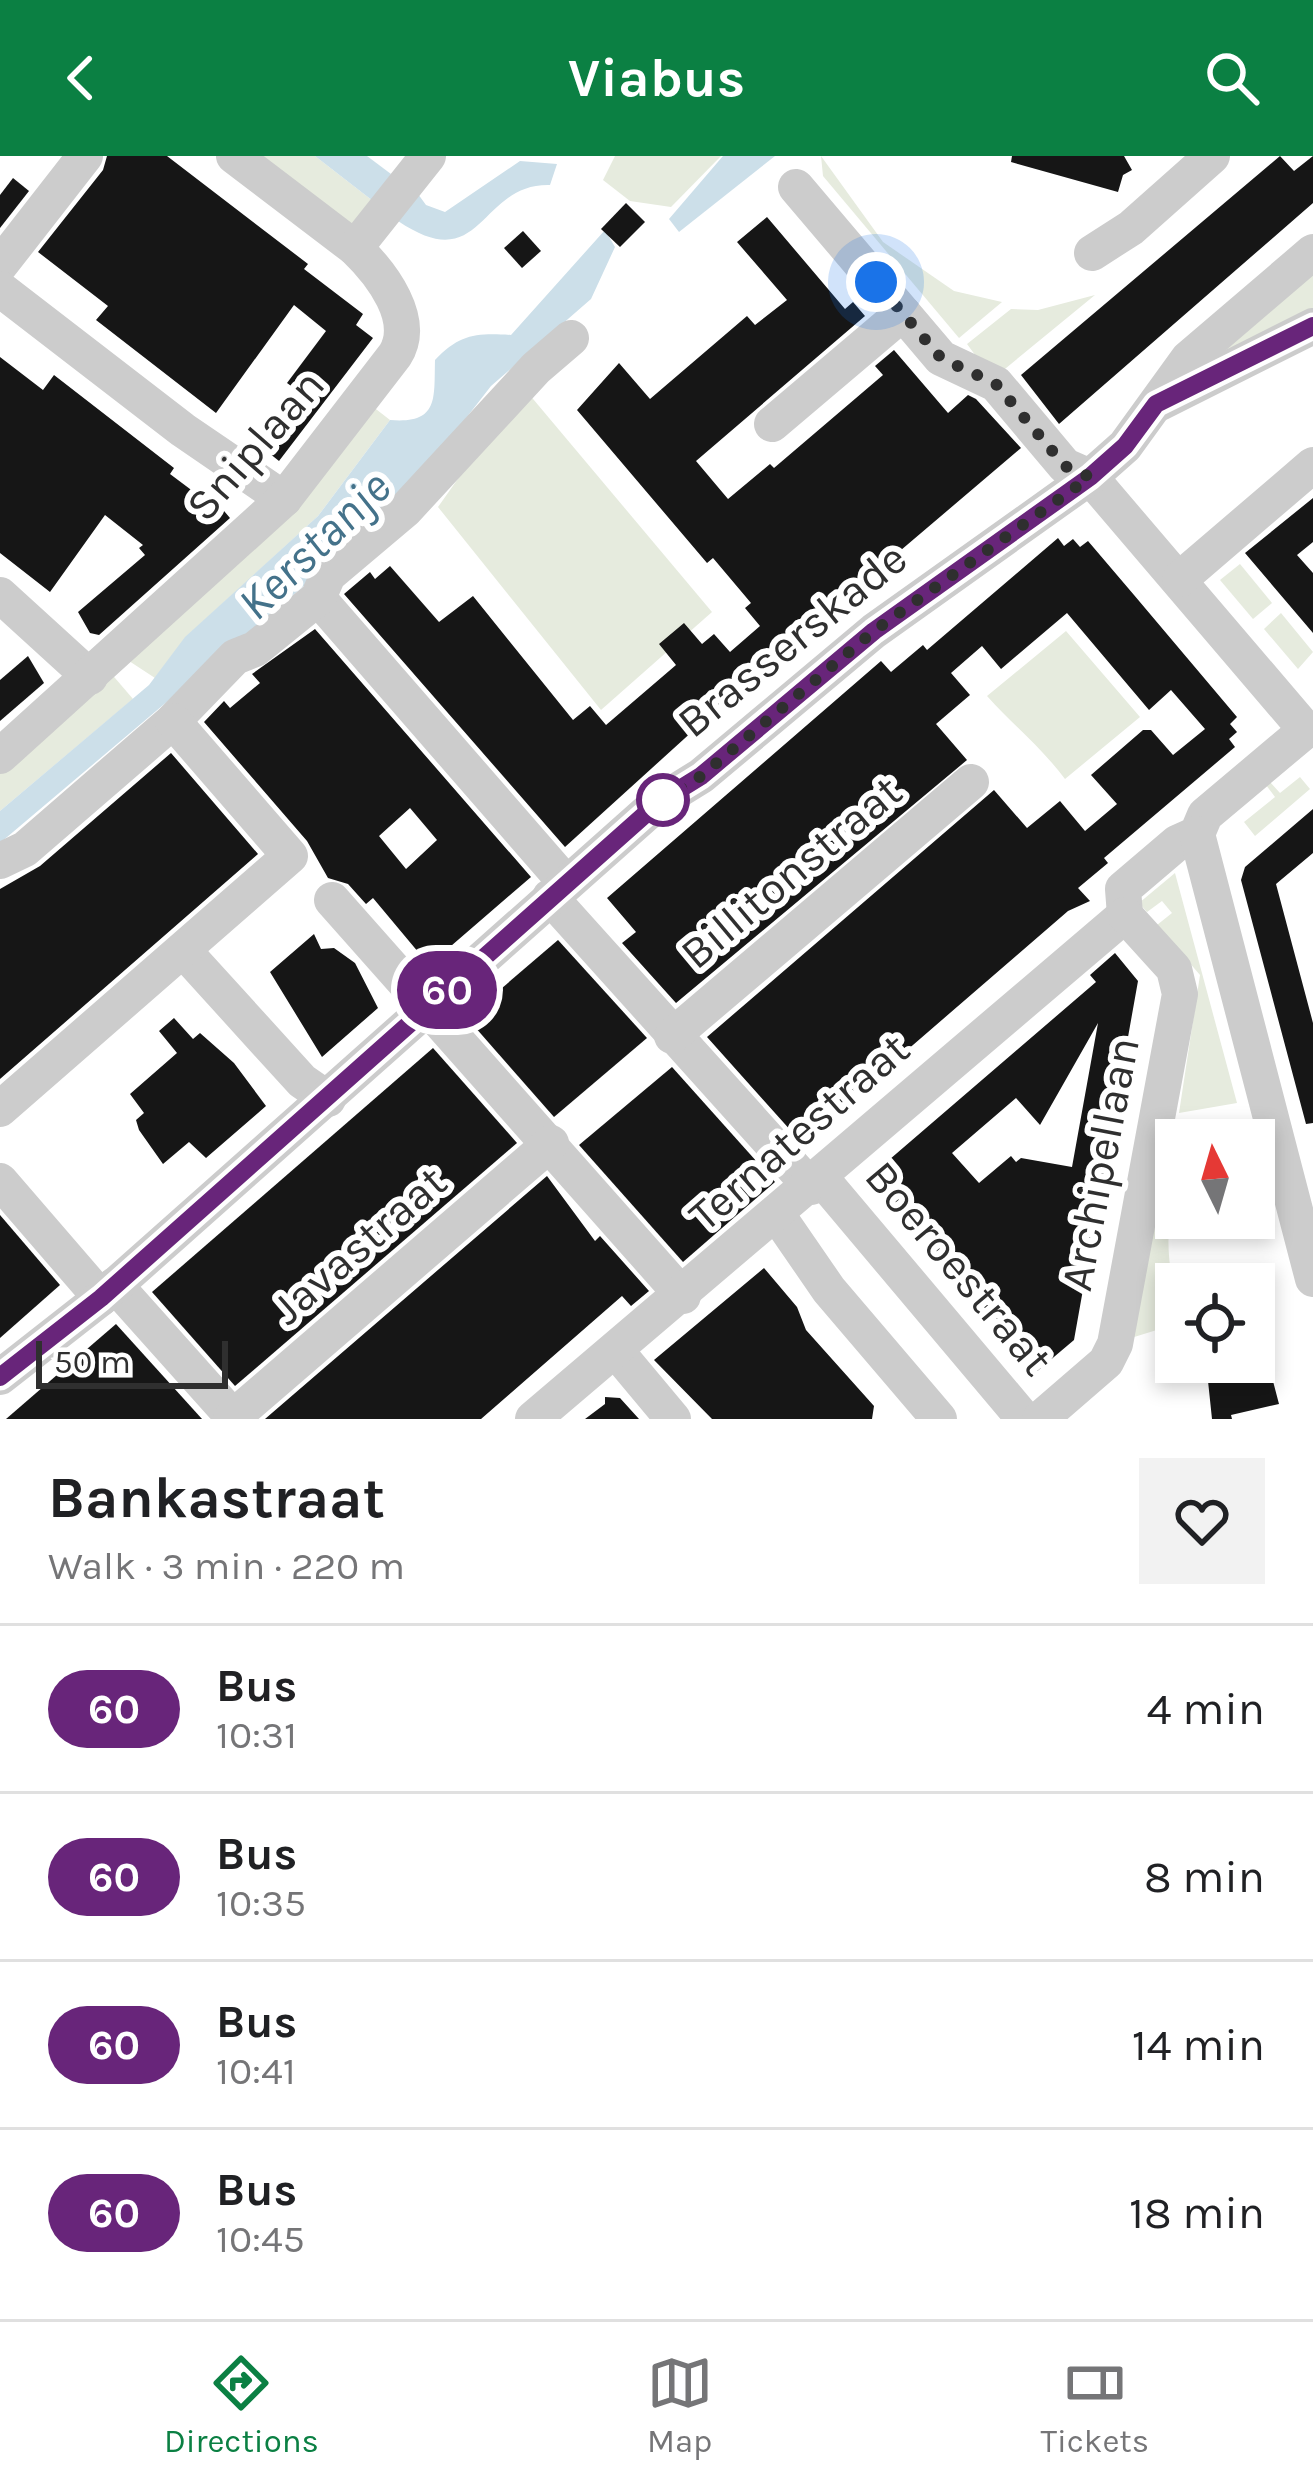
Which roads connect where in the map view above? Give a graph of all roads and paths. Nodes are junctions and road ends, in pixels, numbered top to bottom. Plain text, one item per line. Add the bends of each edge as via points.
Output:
1 (85, 156) edge
2 (234, 156) edge
3 (428, 156) edge
4 (1192, 164) edge
5 (796, 187) dead end
6 (355, 248) junction
7 (1313, 252) edge
8 (1092, 253) dead end
9 (0, 265) edge
10 (0, 289) edge
11 (903, 313) junction
12 (1313, 326) edge
13 (572, 338) dead end
14 (1156, 404) junction
15 (772, 424) dead end
16 (1313, 465) edge
17 (1090, 477) junction
18 (284, 499) junction
19 (1180, 579) junction
20 (0, 596) edge
21 (318, 598) junction
22 (90, 677) junction
23 (173, 721) junction
24 (0, 756) edge
25 (971, 782) dead end
26 (1197, 834) junction
27 (0, 861) edge
28 (558, 890) junction
29 (332, 900) dead end
30 (1125, 914) junction
31 (183, 950) junction
32 (431, 1008) junction
33 (672, 1036) junction
34 (328, 1099) junction
35 (0, 1109) edge
36 (550, 1143) junction
37 (0, 1181) edge
38 (816, 1182) junction
39 (778, 1216) junction
40 (1313, 1279) edge
41 (108, 1292) junction
42 (683, 1296) junction
43 (617, 1352) junction
44 (0, 1378) edge
45 (232, 1418) edge
46 (533, 1419) edge
47 (674, 1419) edge
48 (939, 1419) edge
49 (1024, 1419) edge
50 (1040, 1419) edge

1 - 9 street
2 - 6 street
3 - 6 street
4 - 8 street
5 - 11 street
6 - 18 street, Sniplaan via 394,303 405,338
7 - 14 street, Brasserskade via 1188,359
10 - 18 street
11 - 15 street
11 - 17 street via 941,358 996,384 1065,466
12 - 14 street, Brasserskade
13 - 21 street via 328,575
14 - 17 street, Brasserskade
16 - 19 street
17 - 19 street
17 - 28 street, Brasserskade via 874,631
18 - 22 street, Sniplaan
19 - 26 street via 1306,730 1205,815
20 - 22 street
21 - 23 street via 235,657
21 - 28 street, Boeroestraat
22 - 24 street, Sniplaan
23 - 27 street via 25,850
23 - 31 street via 290,856
25 - 33 street, Billitonstraat
26 - 30 street via 1123,889
26 - 40 street
28 - 32 street, Brasserskade
28 - 33 street, Boeroestraat
29 - 32 street
30 - 38 street, Ternatestraat
30 - 50 street, Archipellaan via 1174,969 1180,994 1115,1344 1106,1362
31 - 34 street via 302,1081
31 - 35 street
32 - 34 street, Brasserskade
32 - 36 street
33 - 38 street, Boeroestraat
34 - 41 street, Brasserskade
36 - 42 street
36 - 45 street, Javastraat
37 - 41 street
38 - 39 street, Ternatestraat
38 - 49 street, Boeroestraat
39 - 42 street, Ternatestraat
39 - 48 street via 829,1290
41 - 44 street, Brasserskade
41 - 45 street
42 - 43 street, Ternatestraat
43 - 46 street, Ternatestraat
43 - 47 street

